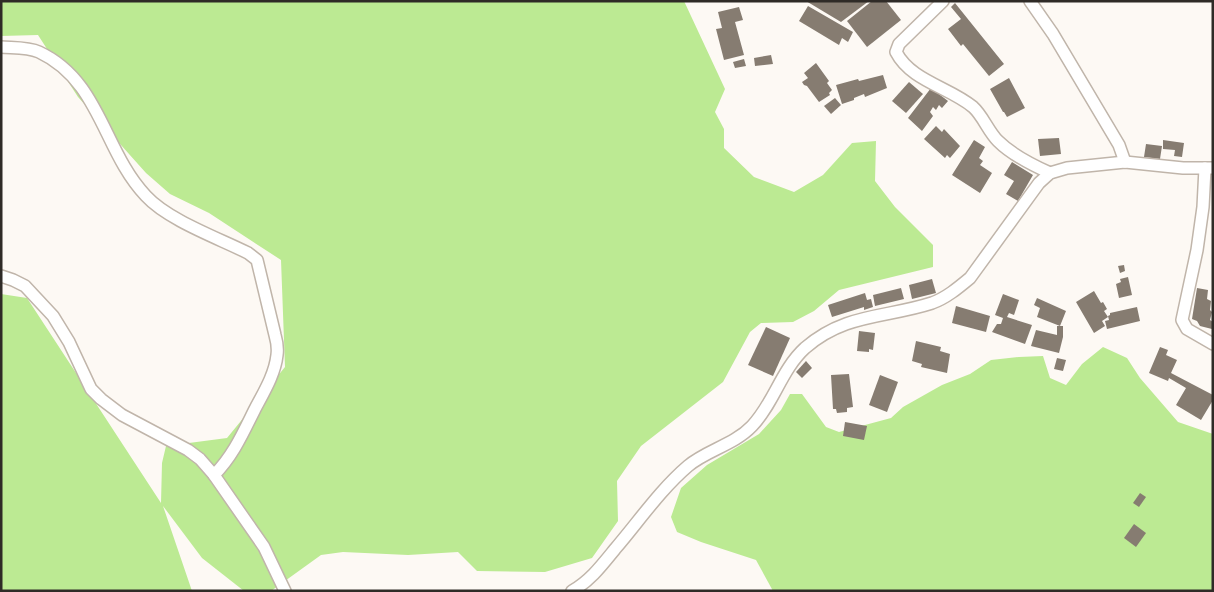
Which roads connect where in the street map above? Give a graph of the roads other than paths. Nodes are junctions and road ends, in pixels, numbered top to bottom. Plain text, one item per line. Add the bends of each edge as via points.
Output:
1 (943, 1) edge
2 (1030, 1) edge
3 (1, 47) edge
4 (1125, 162) junction
5 (1209, 168) edge
6 (1050, 173) junction
7 (1, 276) edge
8 (1213, 344) edge
9 (214, 475) junction
10 (285, 591) edge
11 (572, 591) edge

1 - 6 street via 899,44 898,56 906,67 972,107 1011,151
2 - 4 street via 1119,145
3 - 9 street via 38,52 75,79 87,93 133,182 156,207 257,260 278,348 276,360 268,385 236,448
4 - 5 street
4 - 6 street via 1092,164
5 - 8 street via 1197,250 1182,320 1187,329
6 - 11 street via 1039,183 970,278 955,291 932,303 846,322 805,348 791,363 762,415 751,427 683,471 596,572
7 - 9 street via 25,286 53,316 70,342 91,389 101,399 122,415 188,450
9 - 10 street via 264,547

